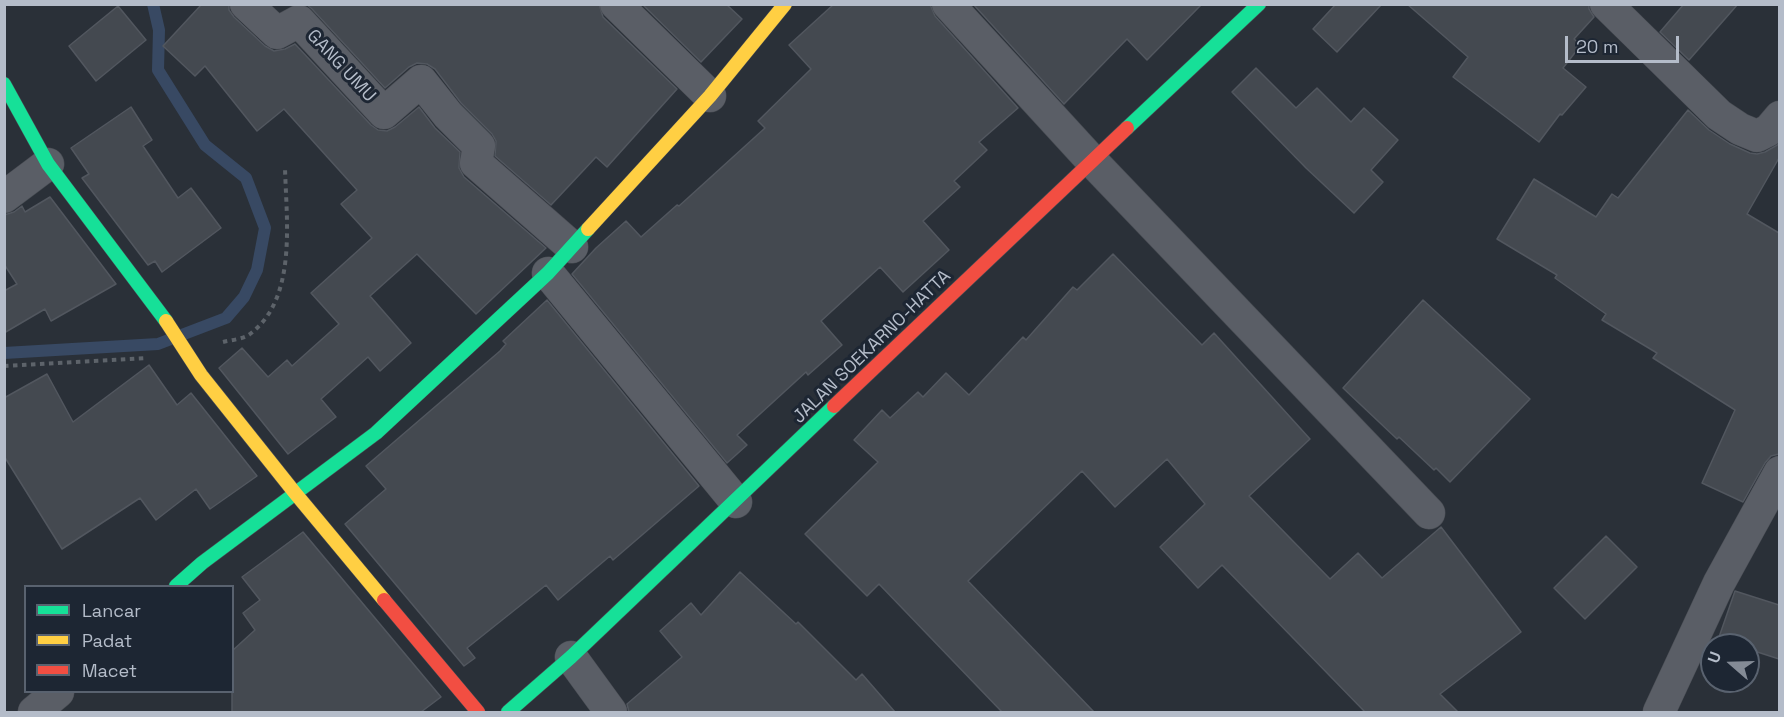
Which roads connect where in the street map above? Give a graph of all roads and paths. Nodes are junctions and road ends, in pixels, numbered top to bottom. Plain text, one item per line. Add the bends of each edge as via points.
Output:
1 (246, 4) edge
2 (616, 4) edge
3 (785, 4) edge
4 (948, 4) edge
5 (1259, 4) edge
6 (1606, 4) edge
7 (4, 84) edge
8 (710, 96) junction
9 (1779, 117) edge
10 (1092, 161) junction
11 (48, 164) junction
12 (4, 197) edge
13 (572, 247) junction
14 (548, 273) junction
15 (1779, 472) edge
16 (295, 493) junction
17 (736, 502) junction
18 (1429, 513) dead end
19 (177, 585) edge
20 (571, 657) junction
21 (57, 693) edge
22 (34, 712) edge
23 (478, 712) edge
24 (508, 712) edge
25 (610, 712) edge
26 (1659, 712) edge

1 - 13 street, GANG UMU via 277,33 299,21 384,113 422,81 479,146 476,163
2 - 8 street
3 - 8 main road
4 - 10 street
5 - 10 main road, JALAN SOEKARNO-HATTA
6 - 9 street via 1719,115 1740,129 1756,136 1769,130
7 - 11 main road
8 - 13 main road
10 - 17 main road, JALAN SOEKARNO-HATTA
10 - 18 street
11 - 12 street
11 - 16 main road via 162,314 201,375
13 - 14 main road
14 - 16 main road via 376,433
14 - 17 street
15 - 26 street via 1719,583
16 - 19 main road
16 - 23 main road
17 - 20 main road, JALAN SOEKARNO-HATTA
20 - 24 main road, JALAN SOEKARNO-HATTA
20 - 25 street
21 - 22 street

